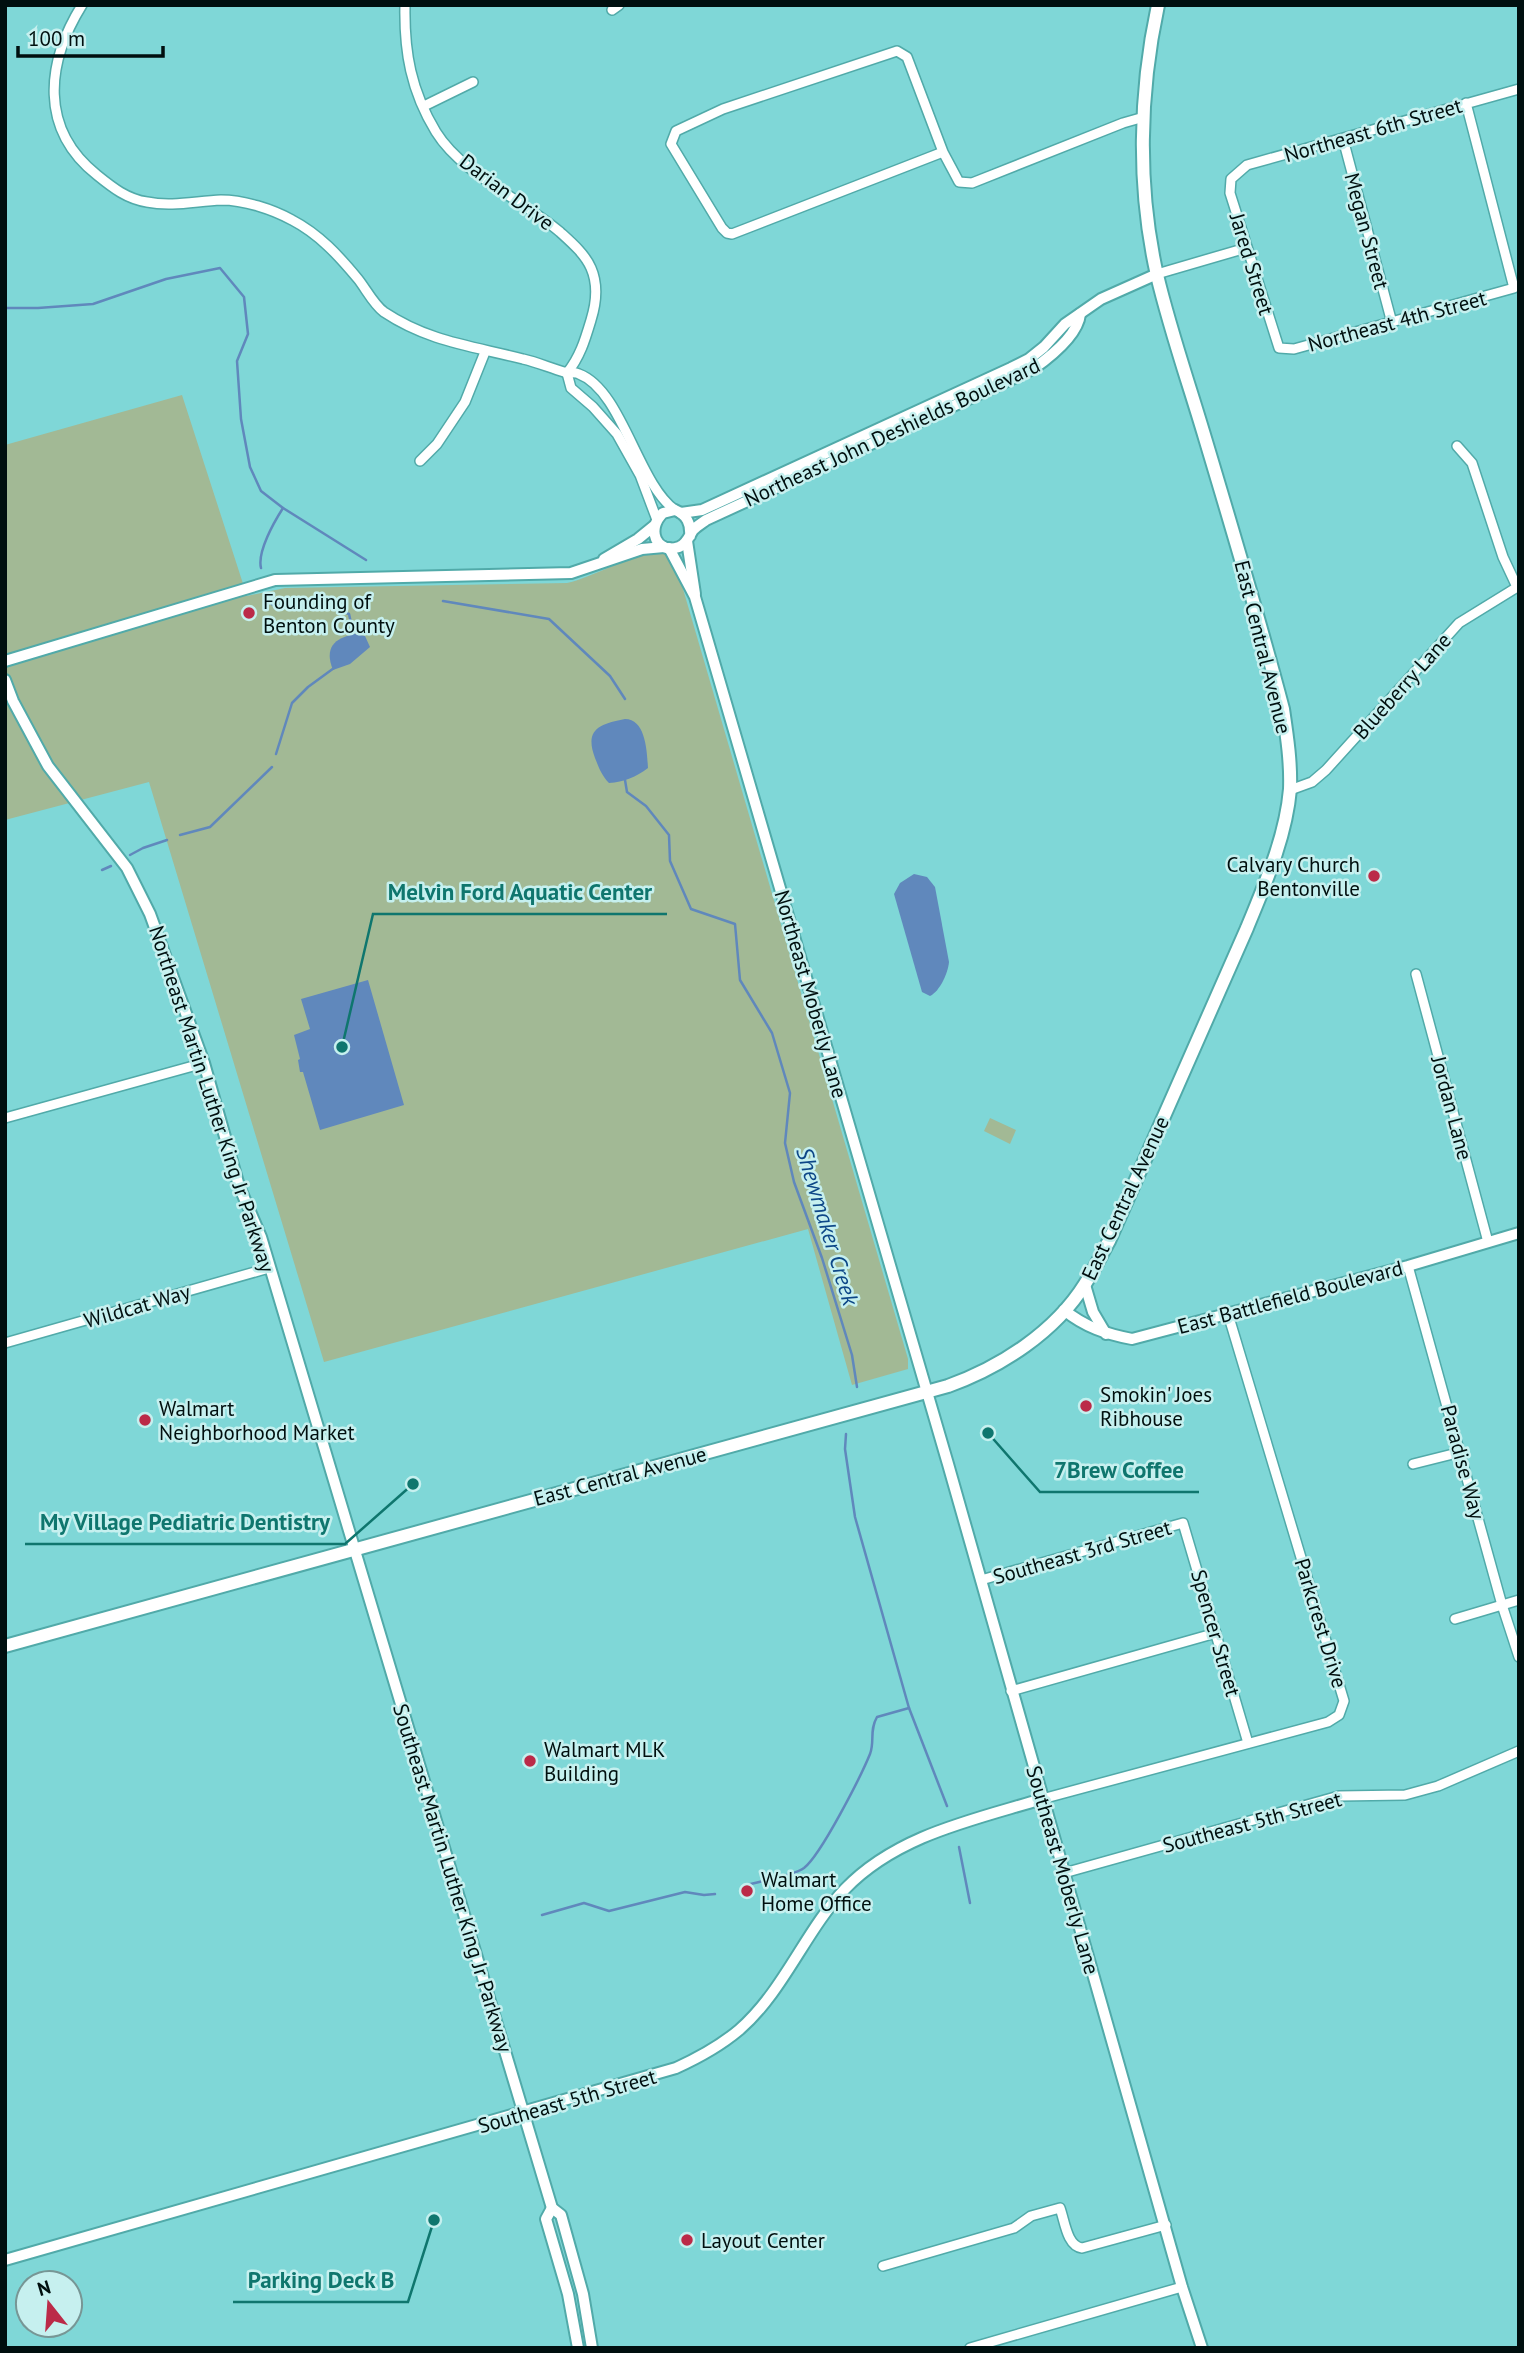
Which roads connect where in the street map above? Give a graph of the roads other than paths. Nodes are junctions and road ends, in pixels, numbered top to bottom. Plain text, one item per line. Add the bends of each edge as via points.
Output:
1 (82, 5) edge
2 (405, 5) edge
3 (1158, 5) edge
4 (474, 82) dead end
5 (1519, 89) edge
6 (1466, 103) junction
7 (424, 106) junction
8 (1143, 117) junction
9 (1343, 139) junction
10 (943, 152) junction
11 (1231, 179) joint
12 (1246, 248) junction
13 (1157, 274) junction
14 (1080, 314) junction
15 (1392, 323) junction
16 (1279, 348) joint
17 (485, 352) junction
18 (567, 373) junction
19 (1457, 446) dead end
20 (420, 461) dead end
21 (678, 512) junction
22 (655, 523) junction
23 (688, 538) junction
24 (666, 547) junction
25 (599, 562) junction
26 (1518, 586) edge
27 (695, 597) junction
28 (5, 661) edge
29 (5, 680) edge
30 (1290, 790) junction
31 (1416, 974) dead end
32 (204, 1063) junction
33 (5, 1118) edge
34 (1519, 1233) edge
35 (1488, 1242) junction
36 (1408, 1266) junction
37 (269, 1268) junction
38 (1085, 1285) junction
39 (1064, 1310) junction
40 (1228, 1314) junction
41 (1106, 1334) junction
42 (5, 1343) edge
43 (927, 1392) junction
44 (1461, 1452) junction
45 (1413, 1464) dead end
46 (1184, 1523) joint
47 (353, 1549) junction
48 (981, 1580) junction
49 (1519, 1601) edge
50 (1502, 1605) junction
51 (1455, 1619) dead end
52 (1216, 1633) junction
53 (5, 1646) edge
54 (1519, 1657) edge
55 (1012, 1691) junction
56 (1248, 1743) junction
57 (1519, 1751) edge
58 (1042, 1799) junction
59 (1064, 1873) junction
60 (524, 2113) junction
61 (552, 2208) junction
62 (1166, 2225) junction
63 (5, 2260) edge
64 (883, 2266) dead end
65 (1182, 2287) junction
66 (578, 2348) edge
67 (592, 2348) edge
68 (970, 2348) edge
69 (1202, 2348) edge

1 - 17 street via 56,62 54,97 62,132 84,164 129,198 172,204 225,200 291,219 318,235 382,310 428,336
2 - 7 street, Darian Drive via 410,77
3 - 8 main road, East Central Avenue
4 - 7 street
5 - 6 street, Northeast 6th Street
6 - 9 street, Northeast 6th Street
6 - 15 street, Northeast 4th Street via 1514,288
7 - 18 street, Darian Drive via 437,134 464,162 549,222 591,267 594,308 583,347
8 - 10 street via 972,183 959,182
8 - 13 main road, East Central Avenue via 1147,217
9 - 11 street, Northeast 6th Street via 1247,165
9 - 15 street, Megan Street
10 - 10 street via 907,57 897,51 723,109 676,131 671,144 722,228 732,234
11 - 12 street, Jared Street via 1230,193
12 - 13 street
12 - 16 street, Jared Street
13 - 14 street, Northeast John Deshields Boulevard via 1101,299
13 - 30 main road, East Central Avenue via 1283,709
14 - 21 street, Northeast John Deshields Boulevard via 1029,359 1011,368 702,510
14 - 23 street, Northeast John Deshields Boulevard via 1079,324 1034,369 706,520
15 - 16 street, Northeast 4th Street via 1294,349
17 - 18 street
17 - 20 street via 465,402
18 - 21 street via 580,374 611,403 661,495
18 - 22 street via 571,388 617,434 640,475
19 - 26 street via 1472,463 1503,557
21 - 22 street via 663,513
21 - 23 street via 688,521
22 - 24 street via 656,539
22 - 25 street
23 - 24 street via 679,547
23 - 27 street, Northeast Moberly Lane
24 - 25 street via 653,546
24 - 27 street, Northeast Moberly Lane
25 - 28 street via 571,573 275,580
26 - 30 street, Blueberry Lane via 1460,623 1326,770 1312,782
27 - 43 street, Northeast Moberly Lane
29 - 32 street, Northeast Martin Luther King Jr Parkway via 48,766 127,868 150,914
30 - 38 main road, East Central Avenue via 1268,876 1109,1241
31 - 35 street, Jordan Lane
32 - 33 street
32 - 37 street, Northeast Martin Luther King Jr Parkway via 239,1186
34 - 35 street, East Battlefield Boulevard
35 - 36 street, East Battlefield Boulevard
36 - 40 street, East Battlefield Boulevard
36 - 44 street, Paradise Way
37 - 42 street, Wildcat Way
37 - 47 street, Northeast Martin Luther King Jr Parkway
38 - 39 main road, East Central Avenue
38 - 41 street
39 - 41 street, East Battlefield Boulevard
39 - 43 main road, East Central Avenue via 998,1363
40 - 41 street, East Battlefield Boulevard via 1132,1339
40 - 56 street, Parkcrest Drive via 1344,1701 1339,1715 1328,1722
43 - 47 main road, East Central Avenue
43 - 48 street, Southeast Moberly Lane
44 - 45 street
44 - 50 street, Paradise Way
46 - 48 street, Southeast 3rd Street
46 - 52 street, Spencer Street
47 - 53 main road, East Central Avenue
47 - 60 street, Southeast Martin Luther King Jr Parkway
48 - 55 street, Southeast Moberly Lane
49 - 50 street
50 - 51 street
50 - 54 street, Paradise Way
52 - 55 street
52 - 56 street, Spencer Street
55 - 58 street, Southeast Moberly Lane
56 - 58 street, Parkcrest Drive
57 - 59 street, Southeast 5th Street via 1405,1795 1339,1796
58 - 59 street, Southeast Moberly Lane
58 - 60 street, Southeast 5th Street via 917,1838 869,1868 825,1913 756,2013 711,2050 659,2075
59 - 62 street, Southeast Moberly Lane
60 - 61 street, Southeast Martin Luther King Jr Parkway
60 - 63 street, Southeast 5th Street
61 - 66 street, Southeast Martin Luther King Jr Parkway via 546,2220
61 - 67 street, Southeast Martin Luther King Jr Parkway via 561,2215
62 - 64 street via 1082,2248 1071,2243 1060,2208 1031,2216 1014,2228
62 - 65 street, Southeast Moberly Lane
65 - 68 street
65 - 69 street, Southeast Moberly Lane

